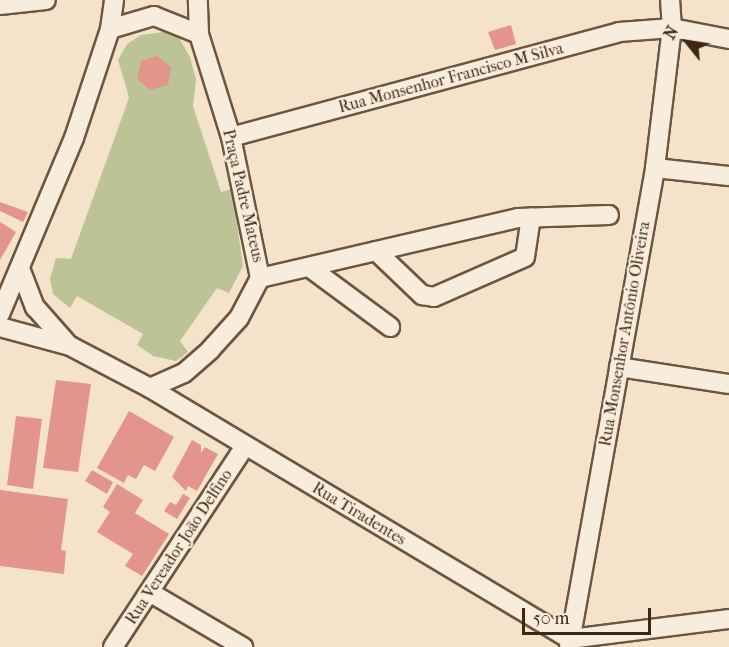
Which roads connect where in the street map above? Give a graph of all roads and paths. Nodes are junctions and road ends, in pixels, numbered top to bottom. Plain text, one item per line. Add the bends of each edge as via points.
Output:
1 (46, 0) edge
2 (114, 0) edge
3 (198, 0) edge
4 (670, 0) edge
5 (0, 5) edge
6 (672, 28) junction
7 (110, 29) junction
8 (200, 34) junction
9 (729, 39) edge
10 (231, 137) junction
11 (655, 168) junction
12 (729, 176) edge
13 (609, 214) dead end
14 (531, 217) junction
15 (376, 251) junction
16 (309, 267) junction
17 (21, 272) junction
18 (260, 278) junction
19 (0, 314) edge
20 (0, 327) edge
21 (390, 327) dead end
22 (70, 346) junction
23 (620, 367) junction
24 (729, 384) edge
25 (150, 388) junction
26 (245, 446) junction
27 (151, 593) junction
28 (729, 619) edge
29 (570, 643) edge
30 (113, 647) edge
31 (243, 647) edge

1 - 5 street
2 - 7 street
3 - 8 street, Praça Padre Mateus
4 - 6 street, Rua Monsenhor Antônio Oliveira
6 - 9 street, Rua Monsenhor Francisco M Silva
6 - 10 street, Rua Monsenhor Francisco M Silva via 619,32
6 - 11 street, Rua Monsenhor Antônio Oliveira
7 - 8 street via 154,15
7 - 17 street via 74,138
8 - 10 street, Praça Padre Mateus
10 - 18 street, Praça Padre Mateus
11 - 12 street
11 - 23 street, Rua Monsenhor Antônio Oliveira
13 - 14 street
14 - 15 street
14 - 15 street via 525,257 434,297 422,295
15 - 16 street
16 - 18 street
16 - 21 street
17 - 19 street
17 - 22 street via 34,307
18 - 25 street, Praça Padre Mateus via 239,318 210,350 184,373
20 - 22 street
22 - 25 street
23 - 24 street
23 - 29 street, Rua Monsenhor Antônio Oliveira
25 - 26 street, Rua Tiradentes
26 - 27 street, Rua Vereador João Delfino
26 - 29 street, Rua Tiradentes
27 - 30 street, Rua Vereador João Delfino
27 - 31 street
28 - 29 street

